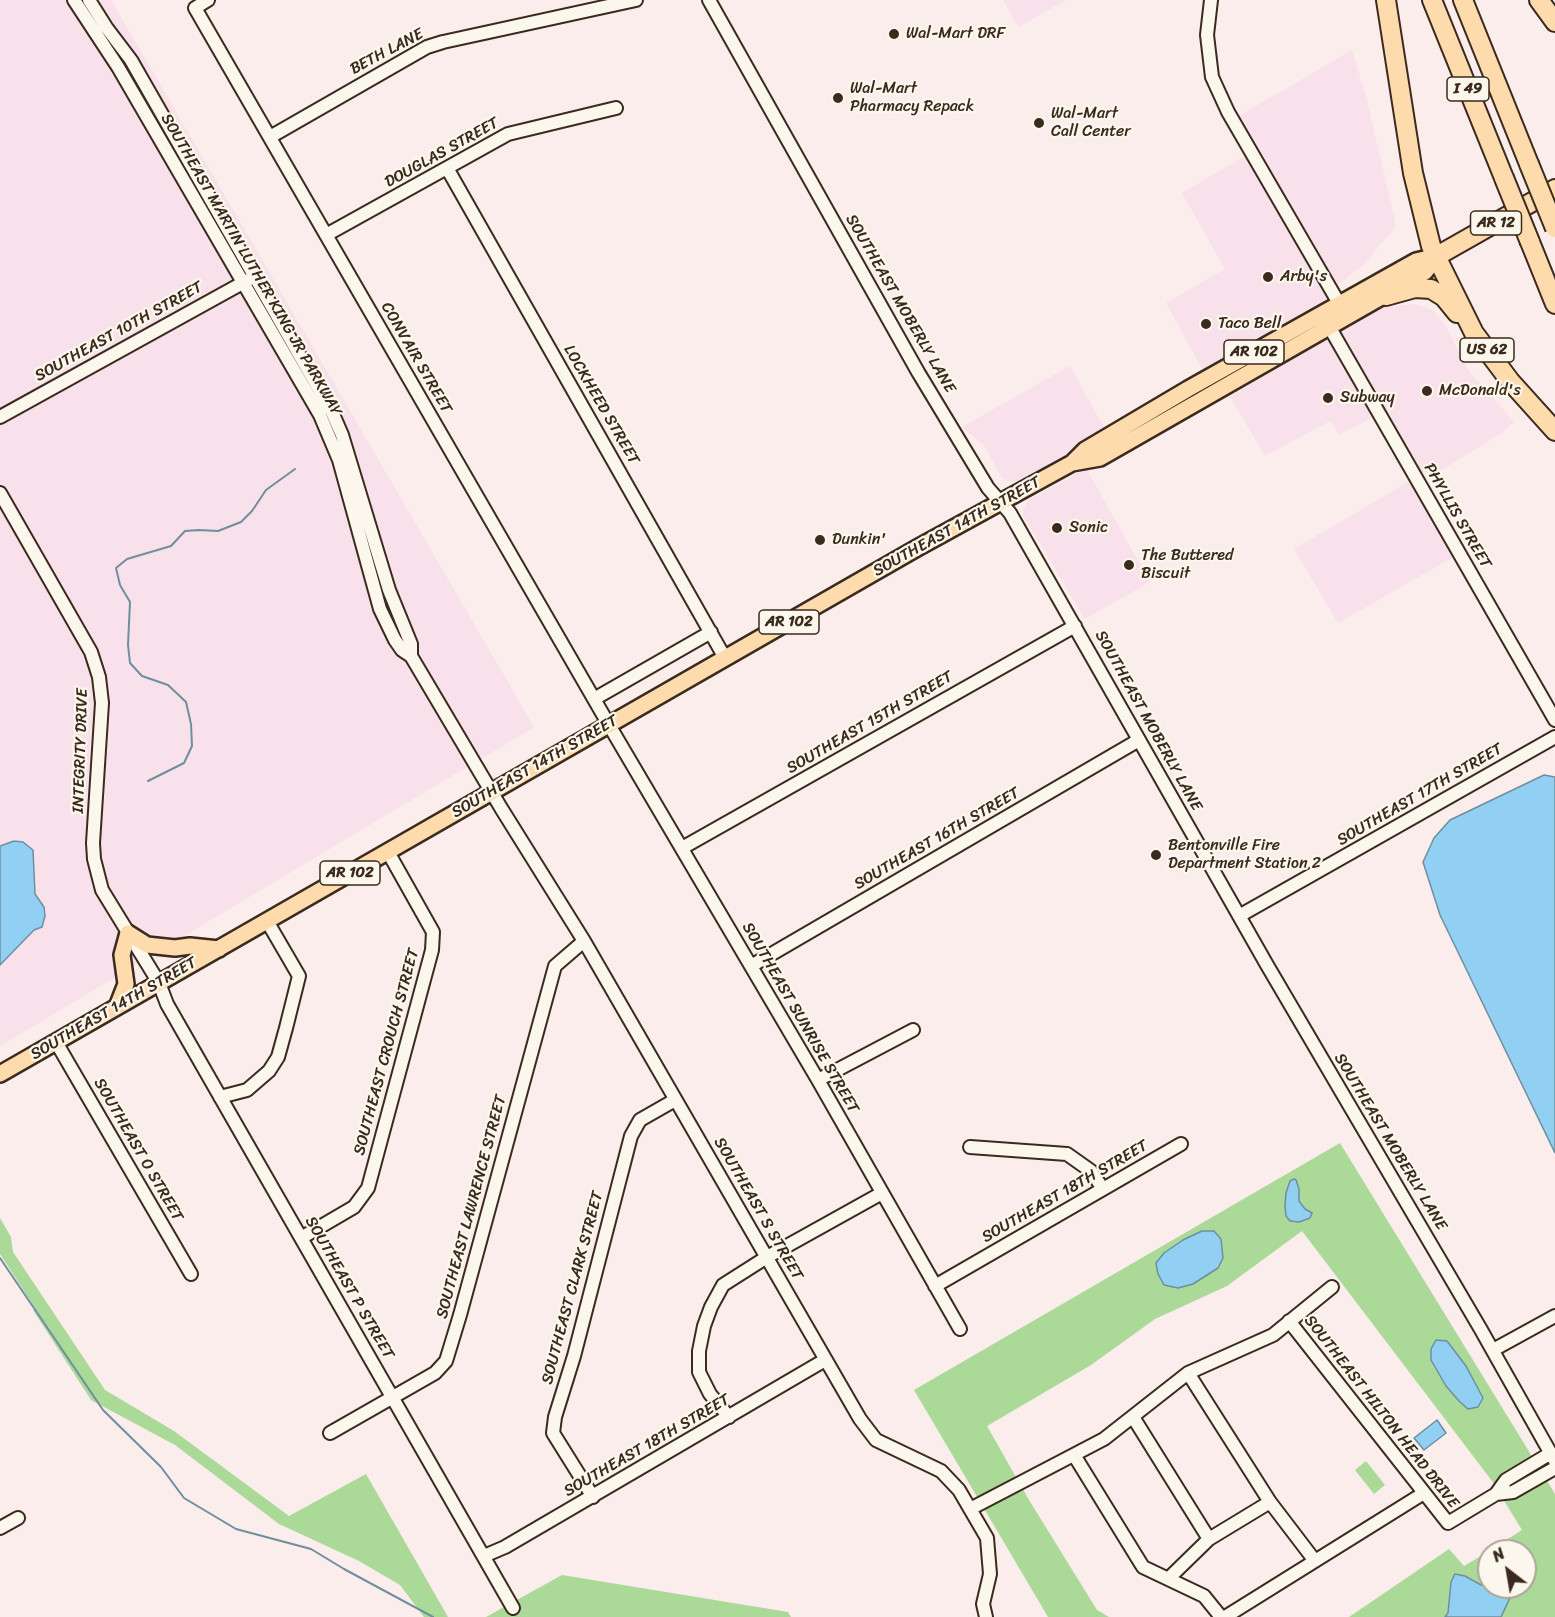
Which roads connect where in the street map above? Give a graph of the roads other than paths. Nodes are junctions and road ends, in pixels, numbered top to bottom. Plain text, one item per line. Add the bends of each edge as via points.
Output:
1 (74, 0) edge
2 (89, 0) edge
3 (208, 0) edge
4 (636, 0) edge
5 (709, 0) edge
6 (1212, 0) edge
7 (1386, 0) edge
8 (1432, 0) edge
9 (1463, 0) edge
10 (1539, 0) edge
11 (1555, 22) edge
12 (616, 108) dead end
13 (270, 137) junction
14 (447, 168) junction
15 (1555, 189) edge
16 (1555, 228) edge
17 (326, 235) junction
18 (1437, 256) junction
19 (254, 276) junction
20 (242, 283) junction
21 (1386, 296) junction
22 (1339, 304) junction
23 (1555, 304) edge
24 (1347, 318) junction
25 (1330, 328) junction
26 (1474, 333) junction
27 (0, 417) edge
28 (1555, 431) edge
29 (1072, 463) junction
30 (0, 493) edge
31 (1000, 503) junction
32 (1075, 626) junction
33 (711, 632) junction
34 (411, 656) junction
35 (726, 658) junction
36 (594, 699) junction
37 (1555, 720) edge
38 (609, 725) junction
39 (1555, 737) edge
40 (1139, 741) junction
41 (492, 792) junction
42 (682, 848) junction
43 (388, 852) junction
44 (1239, 916) junction
45 (267, 921) junction
46 (128, 933) junction
47 (584, 941) junction
48 (219, 948) junction
49 (751, 966) junction
50 (159, 983) junction
51 (117, 1007) junction
52 (913, 1030) dead end
53 (56, 1042) junction
54 (0, 1074) edge
55 (818, 1080) junction
56 (220, 1097) junction
57 (675, 1100) junction
58 (1181, 1144) dead end
59 (970, 1147) dead end
60 (1103, 1189) junction
61 (882, 1193) junction
62 (301, 1238) junction
63 (766, 1257) junction
64 (191, 1274) dead end
65 (935, 1286) junction
66 (1332, 1287) dead end
67 (1555, 1316) edge
68 (1289, 1321) junction
69 (960, 1329) dead end
70 (1493, 1350) junction
71 (825, 1360) junction
72 (1188, 1373) junction
73 (392, 1396) junction
74 (729, 1417) junction
75 (1133, 1417) junction
76 (330, 1433) dead end
77 (1074, 1455) junction
78 (1553, 1457) edge
79 (1555, 1468) edge
80 (1424, 1493) junction
81 (1496, 1494) junction
82 (593, 1497) junction
83 (1270, 1502) junction
84 (970, 1509) junction
85 (18, 1518) dead end
86 (0, 1528) edge
87 (1209, 1539) junction
88 (484, 1556) junction
89 (1316, 1561) junction
90 (1169, 1578) junction
91 (513, 1608) dead end
92 (986, 1617) edge
93 (1221, 1617) edge
94 (1226, 1617) edge

1 - 20 street, SOUTHEAST MARTIN LUTHER KING JR PARKWAY via 118,67
2 - 19 street, SOUTHEAST MARTIN LUTHER KING JR PARKWAY via 131,60
3 - 13 street, CONVAIR STREET via 190,5
4 - 13 street, BETH LANE via 427,47
5 - 31 street, SOUTHEAST MOBERLY LANE via 918,372
6 - 22 street via 1207,35 1212,77 1228,112
7 - 18 highway via 1413,173
8 - 23 highway, I 49, bridge
9 - 16 highway, I 49, bridge
10 - 11 highway
12 - 14 street, DOUGLAS STREET via 507,134
13 - 17 street, CONVAIR STREET
14 - 17 street, DOUGLAS STREET
14 - 33 street, LOCKHEED STREET
15 - 18 highway, SOUTHEAST 14TH STREET / AR 12
17 - 36 street, CONVAIR STREET
18 - 21 main road, SOUTHEAST 14TH STREET / AR 102 via 1425,272
18 - 22 main road, SOUTHEAST 14TH STREET / AR 102 via 1416,261
18 - 26 highway, US 62
19 - 20 street, SOUTHEAST 10TH STREET
19 - 34 street, SOUTHEAST MARTIN LUTHER KING JR PARKWAY via 342,435 389,590 411,644
20 - 27 street, SOUTHEAST 10TH STREET
20 - 34 street, SOUTHEAST MARTIN LUTHER KING JR PARKWAY via 320,415 339,460 380,609 395,640
21 - 24 main road, SOUTHEAST 14TH STREET / AR 102
21 - 26 highway, US 62 via 1415,288 1431,289 1448,302
22 - 24 street
22 - 29 main road, SOUTHEAST 14TH STREET / AR 102 via 1085,450
24 - 25 main road, SOUTHEAST 14TH STREET / AR 102
25 - 29 main road, SOUTHEAST 14TH STREET / AR 102 via 1100,458
25 - 37 street, PHYLLIS STREET
26 - 28 highway, US 62
29 - 31 main road, SOUTHEAST 14TH STREET / AR 102
30 - 46 street, INTEGRITY DRIVE via 91,652 99,677 102,703 94,859 102,890
31 - 32 street, SOUTHEAST MOBERLY LANE via 1010,513
31 - 35 main road, SOUTHEAST 14TH STREET / AR 102
32 - 40 street, SOUTHEAST MOBERLY LANE
32 - 42 street, SOUTHEAST 15TH STREET
33 - 35 street, LOCKHEED STREET
33 - 36 street
34 - 41 street, SOUTHEAST MARTIN LUTHER KING JR PARKWAY
35 - 38 main road, SOUTHEAST 14TH STREET / AR 102
36 - 38 street, CONVAIR STREET
38 - 41 main road, SOUTHEAST 14TH STREET / AR 102
38 - 42 street, SOUTHEAST SUNRISE STREET
39 - 44 street, SOUTHEAST 17TH STREET
40 - 44 street, SOUTHEAST MOBERLY LANE
40 - 49 street, SOUTHEAST 16TH STREET
41 - 43 main road, SOUTHEAST 14TH STREET / AR 102
41 - 47 street, SOUTHEAST S STREET
42 - 49 street, SOUTHEAST SUNRISE STREET
43 - 45 main road, SOUTHEAST 14TH STREET / AR 102
43 - 62 street, SOUTHEAST CROUCH STREET via 433,932 432,950 368,1188 354,1206
44 - 70 street, SOUTHEAST MOBERLY LANE
45 - 48 main road, SOUTHEAST 14TH STREET / AR 102
45 - 56 street via 299,976 286,1028 278,1057 269,1071 247,1090
46 - 48 main road via 147,945
46 - 50 street, INTEGRITY DRIVE
46 - 51 main road via 122,955 126,984
47 - 57 street, SOUTHEAST S STREET
47 - 73 street, SOUTHEAST LAWRENCE STREET via 555,966 446,1361 435,1373
48 - 50 main road, SOUTHEAST 14TH STREET / AR 102
49 - 55 street, SOUTHEAST SUNRISE STREET
50 - 51 main road, SOUTHEAST 14TH STREET / AR 102
50 - 56 street, SOUTHEAST P STREET via 165,1001
51 - 53 main road, SOUTHEAST 14TH STREET / AR 102
52 - 55 street
53 - 54 main road, SOUTHEAST 14TH STREET / AR 102
53 - 64 street, SOUTHEAST O STREET
55 - 61 street, SOUTHEAST SUNRISE STREET
56 - 62 street, SOUTHEAST P STREET
57 - 63 street, SOUTHEAST S STREET
57 - 82 street, SOUTHEAST CLARK STREET via 640,1120 631,1136 555,1418 553,1433
58 - 60 street, SOUTHEAST 18TH STREET
59 - 60 street via 1067,1155 1091,1171
60 - 65 street, SOUTHEAST 18TH STREET
61 - 63 street
61 - 65 street, SOUTHEAST SUNRISE STREET
62 - 73 street, SOUTHEAST P STREET
63 - 71 street, SOUTHEAST S STREET
63 - 74 street via 723,1285 704,1326 699,1372 710,1394
65 - 69 street, SOUTHEAST SUNRISE STREET
66 - 68 street
67 - 70 street
68 - 72 street via 1273,1335
68 - 80 street, SOUTHEAST HILTON HEAD DRIVE
70 - 78 street, SOUTHEAST MOBERLY LANE
71 - 74 street, SOUTHEAST 18TH STREET
71 - 84 street, SOUTHEAST S STREET via 876,1440 941,1471
72 - 75 street
72 - 83 street
73 - 76 street, SOUTHEAST LAWRENCE STREET
73 - 88 street, SOUTHEAST P STREET
74 - 82 street, SOUTHEAST 18TH STREET
75 - 77 street
75 - 87 street
77 - 84 street
77 - 90 street via 1143,1567
78 - 81 street via 1506,1480
79 - 81 street via 1513,1492
80 - 81 street, SOUTHEAST HILTON HEAD DRIVE via 1448,1523
80 - 89 street
82 - 88 street, SOUTHEAST 18TH STREET
83 - 87 street
83 - 89 street
84 - 92 street, SOUTHEAST S STREET via 987,1538 990,1554 990,1574 982,1604
85 - 86 street
87 - 90 street
88 - 91 street, SOUTHEAST P STREET
89 - 94 street
90 - 93 street via 1204,1596

